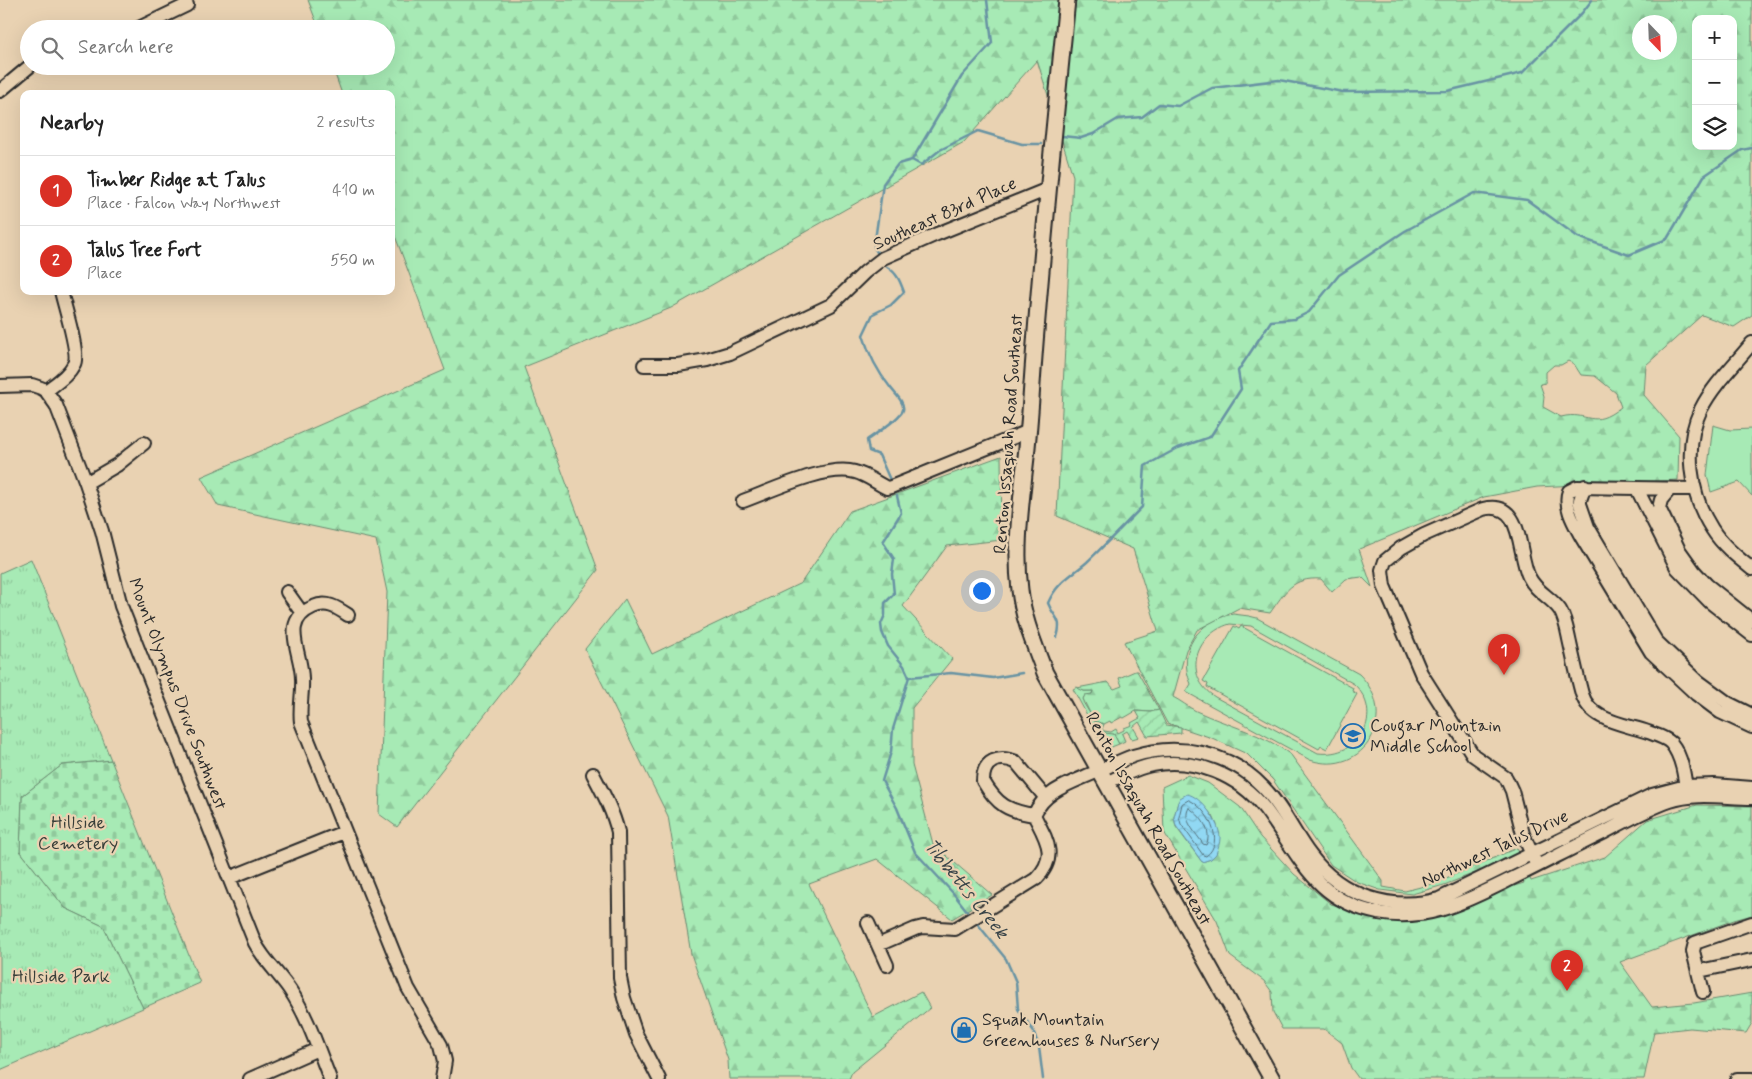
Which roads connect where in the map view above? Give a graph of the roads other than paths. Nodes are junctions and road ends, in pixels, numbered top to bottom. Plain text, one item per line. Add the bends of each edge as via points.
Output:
1 (1067, 0) edge
2 (187, 5) dead end
3 (156, 20) edge
4 (20, 74) edge
5 (0, 91) edge
6 (1048, 189) junction
7 (62, 295) edge
8 (1752, 343) edge
9 (644, 365) dead end
10 (0, 386) edge
11 (46, 391) junction
12 (1029, 432) junction
13 (144, 443) dead end
14 (86, 483) junction
15 (1585, 486) junction
16 (1636, 489) junction
17 (1670, 489) junction
18 (1694, 489) junction
19 (743, 502) dead end
20 (1752, 569) edge
21 (287, 592) dead end
22 (302, 613) junction
23 (348, 615) dead end
24 (1752, 621) edge
25 (1752, 635) edge
26 (1752, 715) edge
27 (1752, 727) edge
28 (594, 774) dead end
29 (1103, 777) junction
30 (1752, 788) edge
31 (1687, 791) junction
32 (1045, 797) junction
33 (1752, 798) edge
34 (1034, 814) junction
35 (344, 832) junction
36 (1530, 854) junction
37 (1537, 866) junction
38 (229, 878) junction
39 (868, 923) dead end
40 (1752, 923) edge
41 (878, 945) junction
42 (1752, 960) edge
43 (887, 965) dead end
44 (1699, 971) junction
45 (1703, 992) dead end
46 (318, 1049) junction
47 (250, 1079) edge
48 (330, 1079) edge
49 (442, 1079) edge
50 (659, 1079) edge
51 (1272, 1079) edge
52 (1737, 1079) edge
53 (1752, 1079) edge

1 - 6 main road, Renton Issaquah Road Southeast
2 - 3 street
4 - 5 street
6 - 9 street, Southeast 83rd Place via 883,258 831,305 730,353 678,365
6 - 12 main road, Renton Issaquah Road Southeast
7 - 11 street via 76,358 71,370
8 - 18 street via 1708,397 1696,420 1691,457
10 - 11 street via 32,385
11 - 14 street, Mount Olympus Drive Southwest via 56,404
12 - 19 street via 891,487 886,488 856,472 841,470 817,474
12 - 29 main road, Renton Issaquah Road Southeast via 1017,558 1026,620 1045,673
13 - 14 street via 117,465
14 - 38 street, Mount Olympus Drive Southwest via 111,560 121,606
15 - 16 street
15 - 26 street via 1580,504 1588,526 1656,641 1698,681
15 - 27 street via 1572,488 1567,496 1574,522 1651,652 1720,712
16 - 17 street
16 - 25 street via 1678,568 1710,602
17 - 18 street
17 - 24 street via 1661,500 1660,508 1684,558 1708,585
18 - 20 street via 1712,529 1727,548
21 - 22 street
22 - 23 street via 326,604
22 - 35 street via 294,628 302,679 301,722
28 - 50 street via 618,832 619,953 624,998 636,1034
29 - 32 street
29 - 36 street, Northwest Talus Drive via 1132,756 1158,750 1193,751 1225,760 1264,787 1311,856 1326,872 1355,892 1384,903 1415,903 1439,898
29 - 37 street, Northwest Talus Drive via 1160,764 1186,764 1220,774 1258,800 1322,887 1348,903 1378,913 1436,912
29 - 51 main road, Renton Issaquah Road Southeast
30 - 31 street, Northwest Talus Drive via 1714,785
31 - 33 street, Northwest Talus Drive via 1705,796
31 - 36 street, Northwest Talus Drive via 1652,795
31 - 36 street via 1676,749 1666,739 1601,717 1589,707 1582,695 1563,615 1529,577 1514,522 1500,508 1483,509 1401,548 1386,561 1382,570 1384,586 1426,683 1472,755 1500,773 1510,784
31 - 37 street, Northwest Talus Drive
32 - 34 street
32 - 34 street via 1016,762 996,760 986,767 984,781 1001,804 1013,811
34 - 41 street via 1049,847 1046,868 1036,879 955,929 923,927
35 - 38 street
35 - 49 street via 408,988 442,1045 445,1061
36 - 37 street
38 - 46 street, Mount Olympus Drive Southwest via 255,943 299,1005
39 - 41 street
40 - 44 street via 1696,942 1693,951
41 - 43 street
42 - 44 street
44 - 45 street
46 - 47 street
46 - 48 street, Mount Olympus Drive Southwest
52 - 53 street

